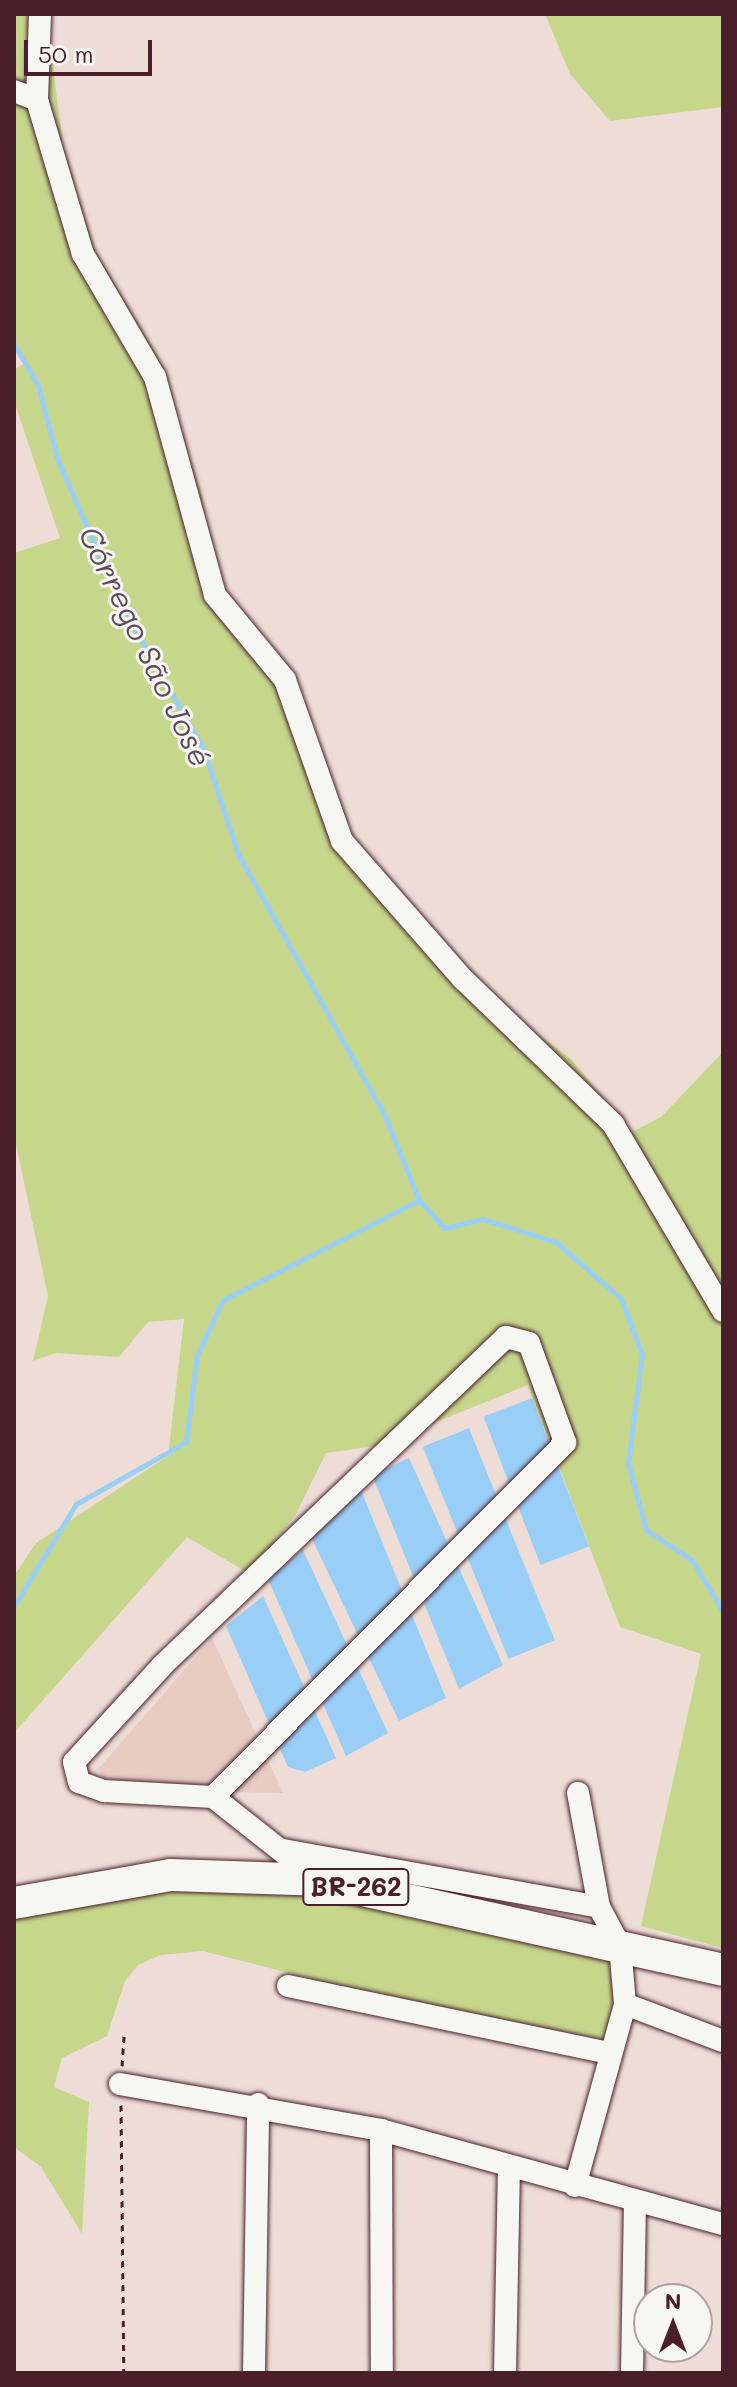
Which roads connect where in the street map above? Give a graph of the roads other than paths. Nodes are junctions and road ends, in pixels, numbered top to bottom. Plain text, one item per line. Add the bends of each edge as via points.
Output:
1 (40, 14) edge
2 (14, 91) edge
3 (37, 100) junction
4 (723, 1311) edge
5 (578, 1793) dead end
6 (213, 1797) junction
7 (281, 1850) junction
8 (318, 1880) junction
9 (14, 1903) edge
10 (599, 1907) junction
11 (620, 1946) junction
12 (723, 1970) edge
13 (288, 1986) dead end
14 (625, 2004) junction
15 (723, 2041) edge
16 (610, 2053) junction
17 (120, 2084) road end
18 (258, 2104) junction
19 (381, 2130) junction
20 (509, 2167) junction
21 (575, 2186) junction
22 (635, 2205) junction
23 (723, 2224) edge
24 (254, 2373) edge
25 (382, 2373) edge
26 (505, 2373) edge
27 (632, 2373) edge

1 - 3 street
2 - 3 street
3 - 4 street via 83,254 166,406 215,595 285,680 342,841 463,979 613,1124
5 - 10 street
6 - 6 street via 104,1791 79,1782 74,1762 162,1666 506,1337 529,1343 565,1442
6 - 7 street
7 - 8 street
7 - 10 street
8 - 9 highway, BR-262 via 171,1875
8 - 11 highway, BR-262
10 - 11 street
11 - 12 highway, BR-262
11 - 14 street
13 - 16 street
14 - 15 street
14 - 16 street
16 - 21 street
17 - 18 street
18 - 19 street
18 - 24 street
19 - 20 street
19 - 25 street
20 - 21 street
20 - 26 street
21 - 22 street
22 - 23 street
22 - 27 street

